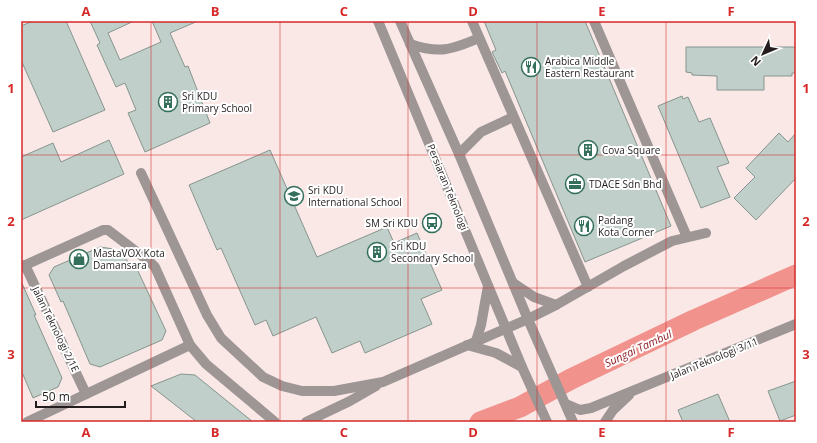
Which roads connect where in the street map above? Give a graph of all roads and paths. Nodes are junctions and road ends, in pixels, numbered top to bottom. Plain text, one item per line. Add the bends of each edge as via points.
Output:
1 (378, 21) edge
2 (400, 21) edge
3 (472, 21) edge
4 (594, 21) edge
5 (479, 38) junction
6 (410, 44) junction
7 (513, 117) junction
8 (459, 154) junction
9 (141, 173) dead end
10 (706, 233) dead end
11 (687, 237) junction
12 (23, 266) edge
13 (513, 283) junction
14 (488, 286) junction
15 (588, 287) junction
16 (556, 305) junction
17 (528, 319) junction
18 (796, 324) edge
19 (506, 328) junction
20 (471, 343) junction
21 (190, 345) junction
22 (524, 372) junction
23 (383, 382) junction
24 (632, 392) junction
25 (86, 394) junction
26 (564, 402) junction
27 (27, 422) edge
28 (275, 422) edge
29 (306, 422) edge
30 (547, 422) edge
31 (573, 422) edge
32 (605, 422) edge

1 - 14 street, Persiaran Teknologi
2 - 6 street
3 - 5 street
4 - 11 street
5 - 6 street via 447,50 433,50
5 - 7 street
6 - 8 street
7 - 8 street via 481,132
7 - 15 street
8 - 13 street
9 - 23 street via 207,315 221,338 248,365 263,377 282,386 302,391 334,391
10 - 11 street
11 - 15 street via 672,241
12 - 21 street via 108,230 155,267
12 - 25 street, Jalan Teknologi 2/1E
13 - 16 street via 534,297
13 - 17 street
14 - 19 street, Persiaran Teknologi
14 - 20 street via 481,325
15 - 16 street
16 - 17 street
17 - 19 street
17 - 26 street
18 - 24 street, Jalan Teknologi 3/11
19 - 20 street
19 - 22 street, Persiaran Teknologi
20 - 22 street via 496,353
20 - 23 street
21 - 25 street
21 - 28 street via 206,364
22 - 30 street, Persiaran Teknologi
23 - 29 street
24 - 26 street, Jalan Teknologi 3/11 via 580,410
24 - 32 street via 613,410
25 - 27 street
26 - 31 street

